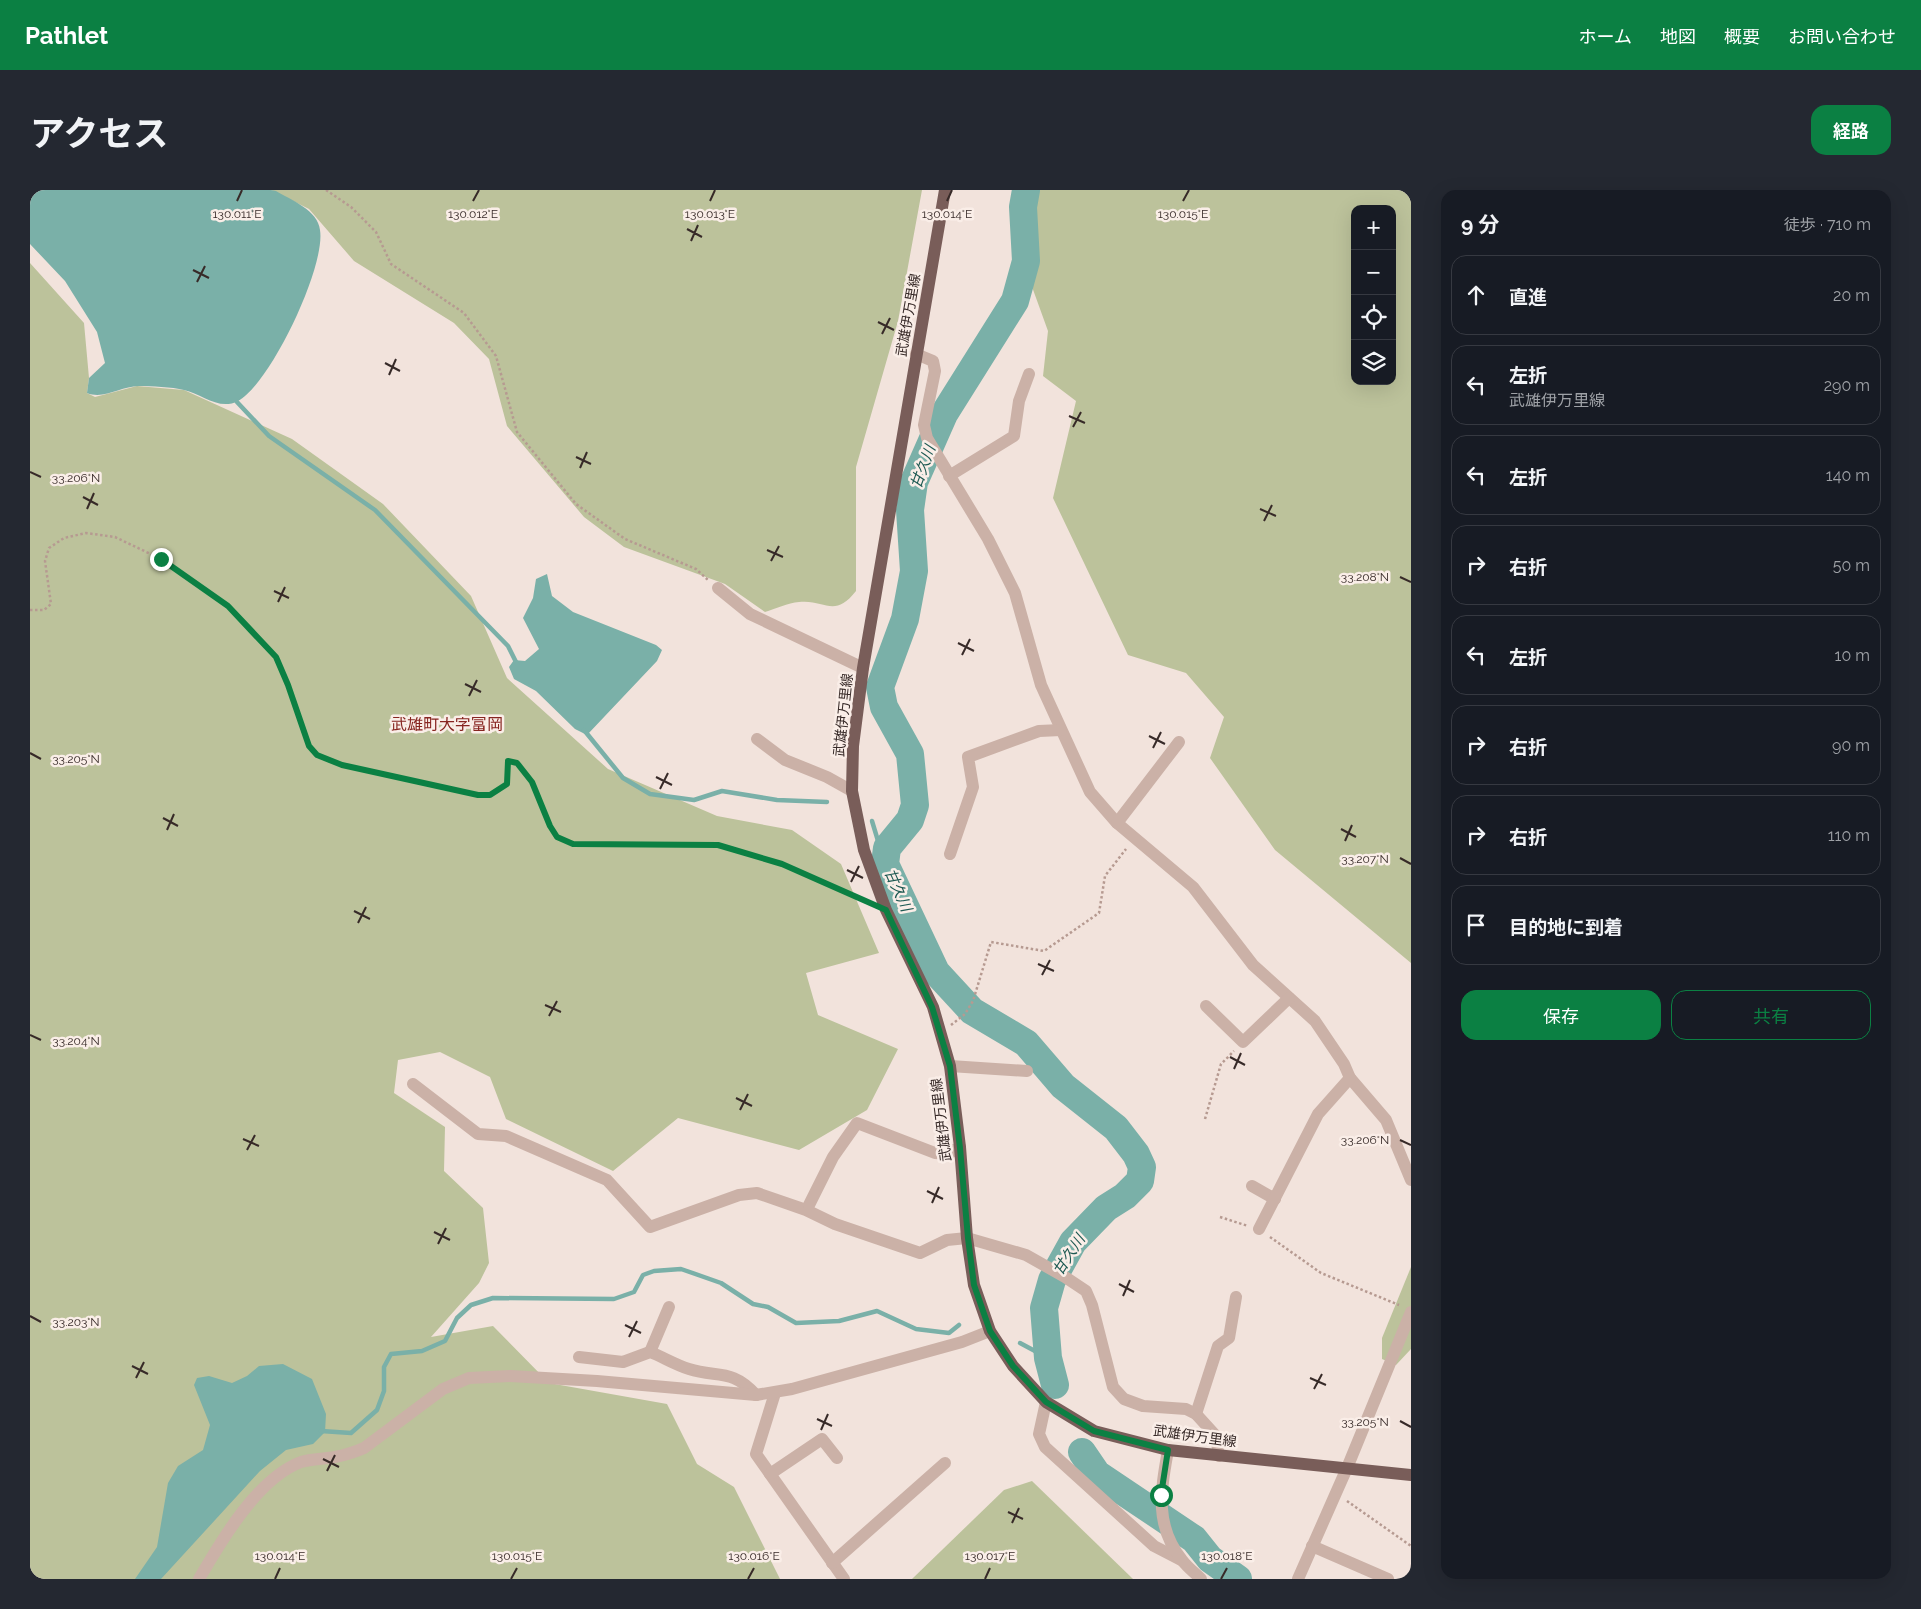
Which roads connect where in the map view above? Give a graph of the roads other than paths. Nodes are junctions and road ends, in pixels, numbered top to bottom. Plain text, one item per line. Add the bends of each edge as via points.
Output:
1 (945, 190) edge
2 (916, 354) junction
3 (1029, 374) dead end
4 (949, 476) junction
5 (718, 588) road end
6 (863, 668) junction
7 (1061, 730) junction
8 (757, 739) dead end
9 (1179, 742) dead end
10 (852, 792) junction
11 (1117, 823) junction
12 (950, 854) dead end
13 (1289, 998) junction
14 (1206, 1006) dead end
15 (950, 1066) junction
16 (1027, 1071) dead end
17 (1350, 1078) junction
18 (413, 1084) dead end
19 (960, 1148) junction
20 (1411, 1180) edge
21 (1252, 1186) dead end
22 (1274, 1199) junction
23 (809, 1205) dead end
24 (1259, 1229) road end
25 (968, 1238) junction
26 (1236, 1296) dead end
27 (668, 1307) dead end
28 (1406, 1309) edge
29 (990, 1331) junction
30 (650, 1352) junction
31 (579, 1357) dead end
32 (775, 1393) junction
33 (756, 1395) junction
34 (1046, 1402) junction
35 (1196, 1414) junction
36 (1168, 1450) junction
37 (1220, 1456) junction
38 (837, 1458) dead end
39 (944, 1463) dead end
40 (1347, 1468) junction
41 (770, 1474) junction
42 (1411, 1475) edge
43 (1312, 1546) junction
44 (1181, 1560) junction
45 (832, 1563) junction
46 (198, 1579) edge
47 (844, 1579) edge
48 (1201, 1579) edge
49 (1298, 1579) edge
50 (1388, 1579) edge

1 - 2 main road, 武雄伊万里線
2 - 4 street via 933,361 935,371 924,425 927,438
2 - 6 main road, 武雄伊万里線
3 - 4 street via 1019,401 1014,436
4 - 7 street via 988,539 1015,594 1041,686
5 - 6 street via 750,614
6 - 10 main road, 武雄伊万里線 via 853,746
7 - 11 street via 1090,792
7 - 12 street via 1039,731 968,757 973,787
8 - 10 street via 785,760 827,777
9 - 11 street
10 - 15 main road, 武雄伊万里線 via 864,850 886,910 932,1007
11 - 13 street via 1193,887 1253,965
13 - 14 street via 1243,1042
13 - 17 street via 1315,1021
15 - 16 street
15 - 19 main road, 武雄伊万里線
17 - 20 street via 1386,1120
17 - 22 street via 1318,1114
18 - 25 street via 478,1134 506,1136 607,1180 650,1227 739,1195 757,1193 920,1253 947,1240
19 - 23 street via 948,1154 935,1153 857,1123 833,1157
19 - 25 main road, 武雄伊万里線
21 - 22 street
22 - 24 street
25 - 29 main road, 武雄伊万里線 via 974,1285
25 - 35 street via 1026,1255 1086,1291 1113,1388 1124,1399 1143,1406 1186,1409
26 - 35 street via 1229,1338 1218,1346
27 - 30 street
28 - 40 street
29 - 32 street via 962,1342
29 - 34 main road, 武雄伊万里線 via 1013,1366
30 - 31 street via 623,1362
30 - 33 street via 690,1370 730,1375
32 - 33 street
32 - 41 street via 756,1454
33 - 46 street via 510,1376 459,1381 443,1389 364,1448 336,1457 304,1461 279,1474 237,1519
34 - 36 main road, 武雄伊万里線 via 1094,1431
34 - 44 street via 1039,1434 1045,1447 1154,1546
35 - 37 street via 1216,1436
36 - 37 main road, 武雄伊万里線
36 - 44 street via 1161,1495 1165,1529
37 - 40 main road, 武雄伊万里線
38 - 41 street via 822,1439
39 - 45 street
40 - 42 main road, 武雄伊万里線
40 - 43 street
41 - 45 street
43 - 49 street
43 - 50 street
44 - 48 street
45 - 47 street

